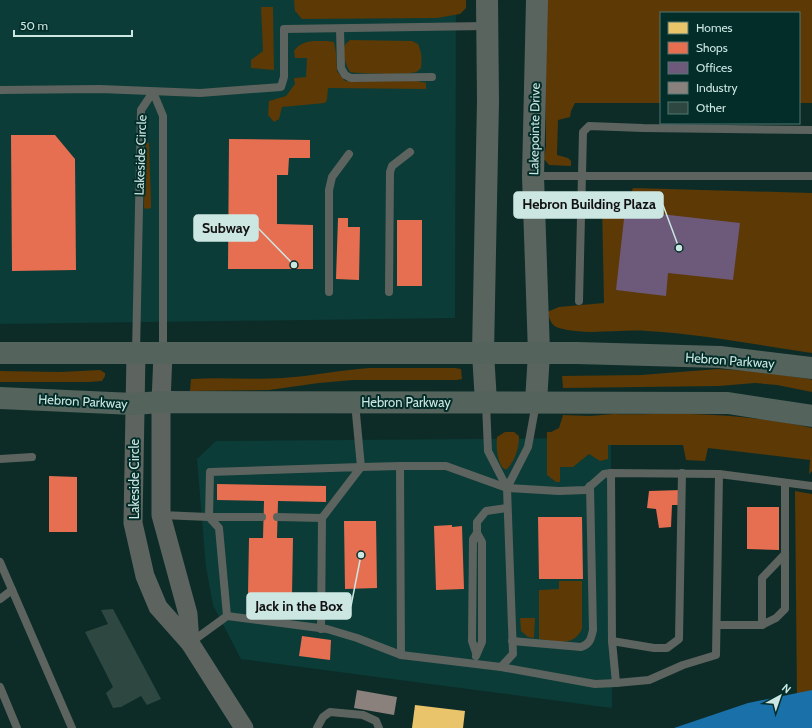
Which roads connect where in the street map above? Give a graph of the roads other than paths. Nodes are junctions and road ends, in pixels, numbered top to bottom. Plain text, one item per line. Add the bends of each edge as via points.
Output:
1 (487, 0) edge
2 (537, 0) edge
3 (487, 26) junction
4 (340, 29) junction
5 (432, 77) dead end
6 (0, 90) edge
7 (153, 92) junction
8 (812, 130) edge
9 (410, 152) dead end
10 (349, 154) dead end
11 (533, 176) junction
12 (812, 176) edge
13 (582, 177) junction
14 (329, 292) dead end
15 (389, 292) dead end
16 (579, 300) dead end
17 (0, 353) edge
18 (136, 353) junction
19 (483, 353) junction
20 (539, 353) junction
21 (163, 354) junction
22 (812, 368) edge
23 (0, 398) edge
24 (161, 402) junction
25 (355, 402) junction
26 (486, 402) junction
27 (536, 402) junction
28 (134, 404) junction
29 (812, 416) edge
30 (32, 457) dead end
31 (0, 459) edge
32 (400, 466) junction
33 (361, 467) junction
34 (611, 473) junction
35 (682, 473) junction
36 (719, 474) junction
37 (785, 482) junction
38 (590, 486) junction
39 (812, 486) edge
40 (507, 488) junction
41 (508, 508) junction
42 (161, 515) junction
43 (209, 517) junction
44 (262, 517) dead end
45 (277, 517) dead end
46 (322, 518) junction
47 (785, 554) junction
48 (0, 562) edge
49 (12, 590) junction
50 (0, 599) edge
51 (227, 616) junction
52 (717, 625) junction
53 (762, 625) junction
54 (321, 629) junction
55 (512, 641) junction
56 (612, 641) junction
57 (190, 643) junction
58 (401, 655) junction
59 (475, 664) junction
60 (501, 667) junction
61 (616, 683) junction
62 (0, 687) edge
63 (17, 728) edge
64 (72, 728) edge
65 (243, 728) edge
66 (318, 728) edge
67 (379, 728) edge

1 - 3 main road
2 - 11 main road, Lakepointe Drive
3 - 4 lane
3 - 19 main road
4 - 5 lane via 341,68 345,75 351,78
4 - 7 lane via 284,29 284,77 281,87 200,93
6 - 7 lane via 100,89
7 - 18 lane, Lakeside Circle via 141,110
7 - 21 lane, Lakeside Circle via 163,116
8 - 13 lane via 589,126 584,132
9 - 15 lane via 392,166 390,172
10 - 14 lane via 332,177 329,190
11 - 13 lane
11 - 20 main road, Lakepointe Drive
12 - 13 lane
13 - 16 lane
17 - 18 main road, Hebron Parkway
18 - 21 main road, Hebron Parkway
18 - 28 street, Lakeside Circle
19 - 20 main road, Hebron Parkway
19 - 21 main road, Hebron Parkway
19 - 26 main road
20 - 22 main road, Hebron Parkway via 720,357
20 - 27 main road, Lakepointe Drive
21 - 24 street, Lakeside Circle
23 - 28 main road, Hebron Parkway
24 - 25 main road, Hebron Parkway
24 - 28 main road, Hebron Parkway
24 - 42 street, Lakeside Circle
25 - 26 main road, Hebron Parkway
25 - 33 lane
26 - 27 main road, Hebron Parkway
26 - 40 lane via 488,451
27 - 29 main road, Hebron Parkway via 728,403
27 - 40 lane via 528,447
28 - 57 street, Lakeside Circle via 134,524 145,576 158,607
30 - 31 lane
32 - 33 lane
32 - 40 lane via 446,466
32 - 58 lane
33 - 43 lane via 210,472
33 - 46 lane
34 - 35 lane
34 - 38 lane via 604,474
34 - 56 lane
35 - 36 lane
35 - 56 lane via 679,639 667,648
36 - 37 lane
36 - 52 lane
37 - 39 lane
37 - 47 lane
38 - 40 lane via 586,490 559,491
38 - 55 lane via 593,630 591,639 587,645 581,647
40 - 41 lane
41 - 55 lane
41 - 59 lane via 486,511 477,522 473,539 472,641 476,653
42 - 43 lane
42 - 57 street, Lakeside Circle via 188,614
43 - 44 lane
43 - 51 lane via 220,528
45 - 46 lane
46 - 54 lane
47 - 53 lane via 762,578
47 - 53 lane via 785,609 776,618
48 - 49 lane
49 - 50 lane
49 - 64 lane
51 - 54 lane
51 - 57 lane
52 - 53 lane
52 - 61 lane via 716,655 683,665 649,680
54 - 58 lane via 357,638
55 - 60 lane via 513,654
56 - 61 lane
57 - 65 street, Lakeside Circle
58 - 59 lane
59 - 60 lane
60 - 61 lane via 595,684
62 - 63 lane
66 - 67 lane via 323,717 330,712 363,715 376,721

